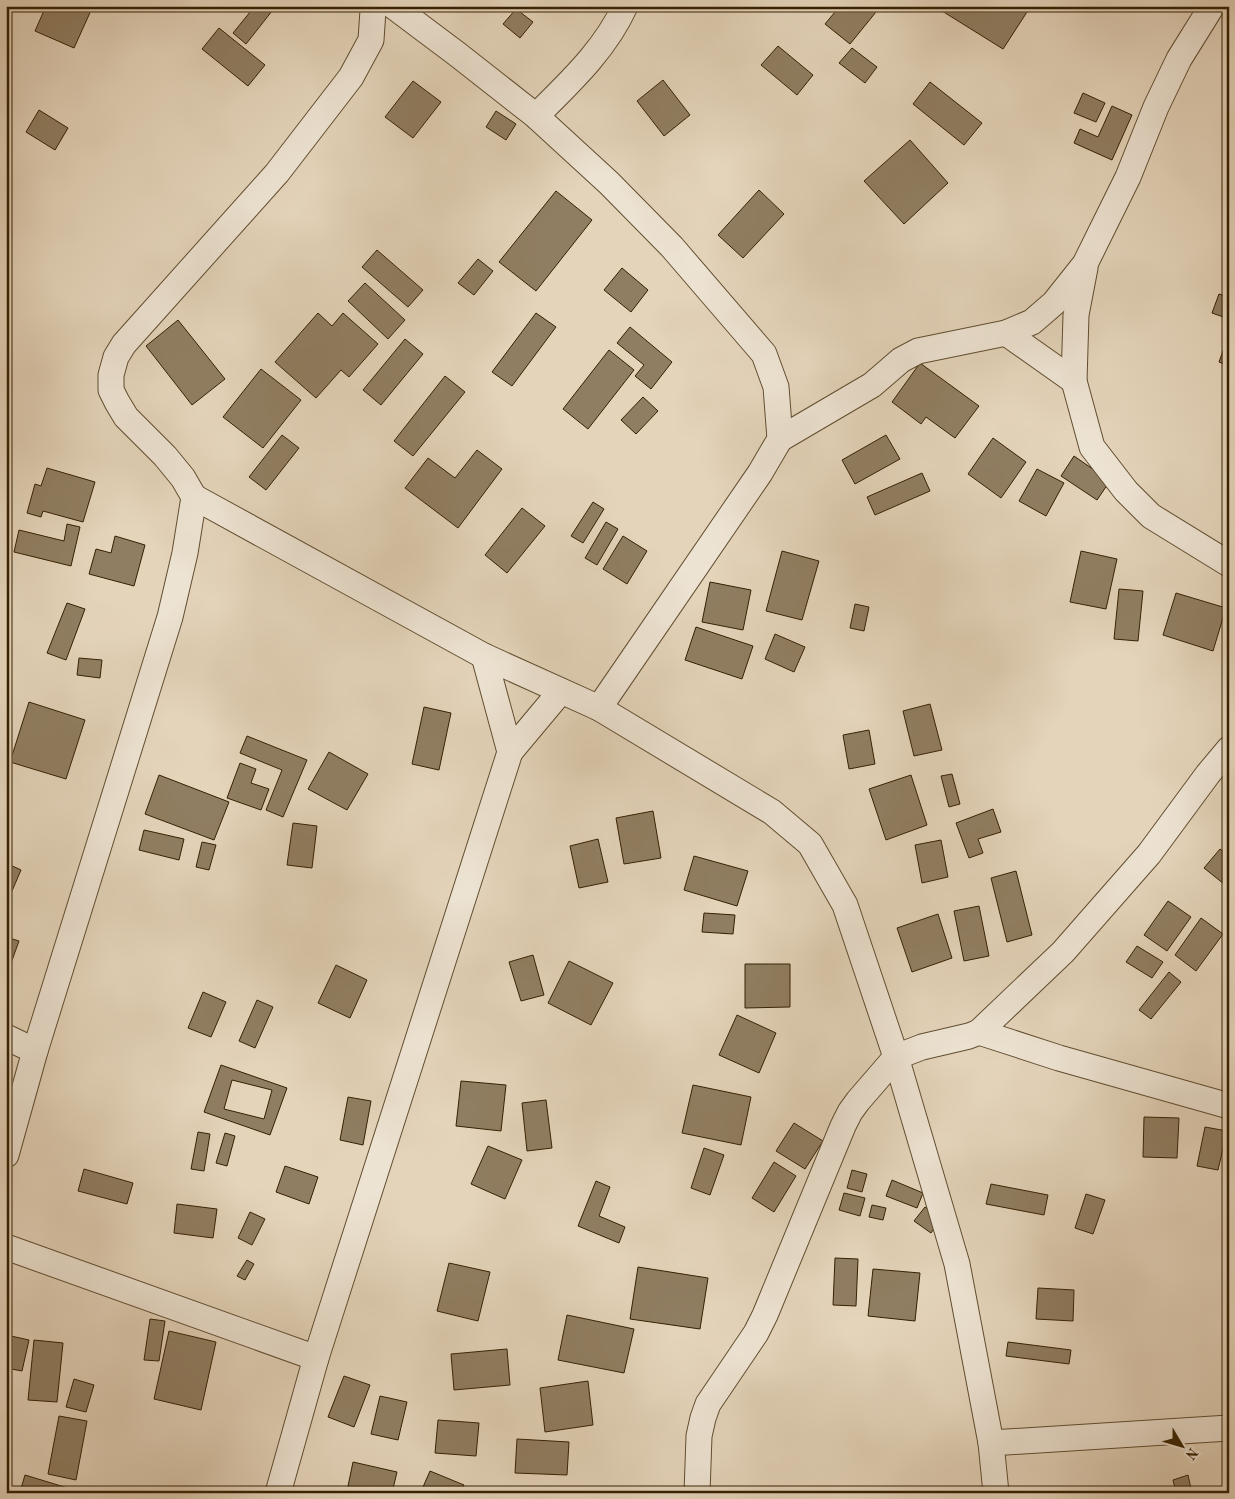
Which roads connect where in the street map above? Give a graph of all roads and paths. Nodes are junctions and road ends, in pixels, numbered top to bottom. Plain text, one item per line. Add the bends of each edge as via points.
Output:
1 (372, 6) edge
2 (393, 6) edge
3 (625, 6) edge
4 (1212, 6) edge
5 (536, 116) junction
6 (1085, 264) junction
7 (1006, 333) junction
8 (1074, 381) junction
9 (780, 439) junction
10 (194, 497) junction
11 (1229, 564) edge
12 (484, 656) junction
13 (562, 690) junction
14 (599, 708) junction
15 (1229, 749) edge
16 (510, 752) junction
17 (979, 1032) junction
18 (6, 1037) edge
19 (36, 1051) junction
20 (896, 1057) junction
21 (1229, 1106) edge
22 (6, 1155) edge
23 (6, 1247) edge
24 (316, 1358) junction
25 (1229, 1428) edge
26 (991, 1443) junction
27 (278, 1493) edge
28 (698, 1493) edge
29 (996, 1493) edge

1 - 10 street via 371,40 351,77 277,173 124,344 116,357 111,390 117,402 126,417 166,456
2 - 5 street
3 - 5 street via 596,53
4 - 6 street via 1179,58 1128,177
5 - 9 street via 672,246 764,354 776,387
6 - 7 street via 1054,303 1032,322
6 - 8 street via 1076,315
7 - 8 street
7 - 9 street via 918,351 901,360 872,386
8 - 11 street via 1092,447 1126,491 1151,516
9 - 14 street
10 - 12 street
10 - 19 street via 170,617
12 - 13 street
12 - 16 street
13 - 14 street
13 - 16 street
14 - 20 street via 772,812 810,844 845,905
15 - 17 street via 1149,854 1063,952
16 - 24 street
17 - 20 street
17 - 21 street
18 - 19 street
19 - 22 street
20 - 26 street via 957,1264
20 - 28 street via 850,1112 765,1315 708,1404 699,1436
23 - 24 street
24 - 27 street
25 - 26 street
26 - 29 street

